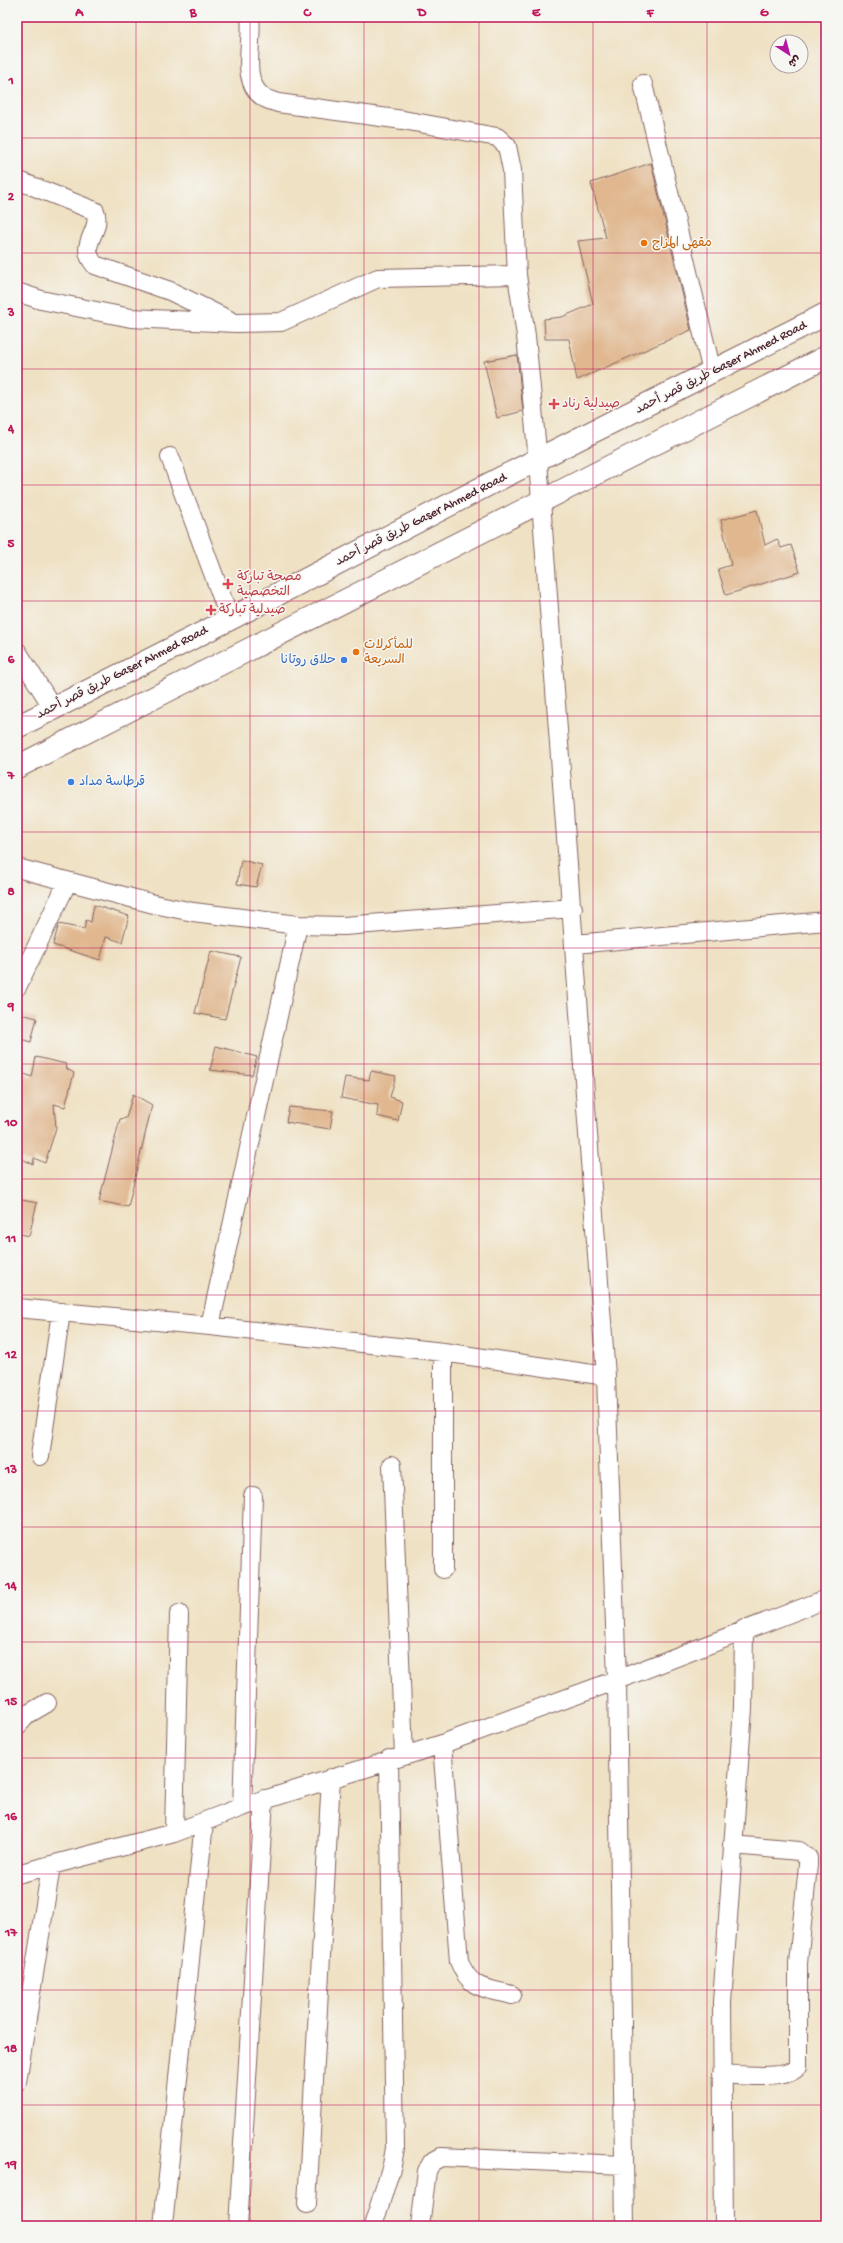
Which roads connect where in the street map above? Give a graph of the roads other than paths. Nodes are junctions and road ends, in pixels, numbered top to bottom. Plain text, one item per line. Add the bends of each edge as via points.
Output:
1 (250, 17) edge
2 (643, 84) dead end
3 (17, 180) edge
4 (517, 275) junction
5 (17, 292) edge
6 (826, 314) edge
7 (236, 323) junction
8 (826, 357) edge
9 (712, 372) junction
10 (170, 457) dead end
11 (538, 460) junction
12 (540, 503) junction
13 (230, 619) junction
14 (17, 651) edge
15 (53, 708) junction
16 (17, 727) edge
17 (17, 767) edge
18 (17, 868) edge
19 (67, 883) junction
20 (573, 908) junction
21 (826, 922) edge
22 (298, 925) junction
23 (575, 944) junction
24 (17, 987) edge
25 (17, 1308) edge
26 (61, 1312) junction
27 (210, 1326) junction
28 (443, 1352) junction
29 (606, 1376) junction
30 (40, 1456) dead end
31 (392, 1465) dead end
32 (253, 1496) dead end
33 (443, 1570) dead end
34 (826, 1599) edge
35 (179, 1614) dead end
36 (744, 1629) junction
37 (617, 1680) junction
38 (47, 1703) dead end
39 (17, 1726) edge
40 (442, 1744) junction
41 (397, 1757) junction
42 (331, 1778) junction
43 (264, 1799) junction
44 (242, 1807) junction
45 (204, 1822) junction
46 (174, 1833) junction
47 (732, 1845) junction
48 (51, 1866) junction
49 (17, 1874) edge
50 (512, 1995) dead end
51 (722, 2074) junction
52 (17, 2082) edge
53 (624, 2166) junction
54 (308, 2204) dead end
55 (164, 2226) edge
56 (238, 2226) edge
57 (373, 2226) edge
58 (420, 2226) edge
59 (625, 2226) edge
60 (724, 2226) edge

1 - 4 street via 250,71 253,86 263,97 278,103 411,121 497,136 504,141 512,170
2 - 9 street
3 - 7 street via 91,207 95,211 96,225 86,249 95,265 170,291
4 - 7 street via 378,278 281,322
4 - 11 street via 526,336
5 - 7 street via 41,300 132,318
6 - 9 main road, طريق قصر أحمد Gaser Ahmed Road
8 - 12 main road
9 - 11 main road, طريق قصر أحمد Gaser Ahmed Road
10 - 13 street
11 - 12 street
11 - 13 main road, طريق قصر أحمد Gaser Ahmed Road
12 - 17 main road
12 - 20 street
13 - 15 main road, طريق قصر أحمد Gaser Ahmed Road
14 - 15 street
15 - 16 main road, طريق قصر أحمد Gaser Ahmed Road
18 - 19 street
19 - 22 street via 193,912
19 - 24 street
20 - 22 street via 344,926
20 - 23 street
21 - 23 street
22 - 27 street
23 - 29 street
25 - 26 street
26 - 27 street
26 - 30 street
27 - 28 street
28 - 29 street
28 - 33 street
29 - 37 street
31 - 41 street
32 - 44 street
34 - 36 street
35 - 46 street
36 - 37 street
36 - 47 street via 743,1708
37 - 40 street
37 - 53 street
38 - 39 street via 28,1714
40 - 41 street
40 - 50 street via 459,1961 468,1980 476,1986
41 - 42 street
41 - 57 street via 395,2148
42 - 43 street
42 - 54 street
43 - 44 street
43 - 56 street
44 - 45 street
45 - 46 street
45 - 55 street
46 - 48 street
47 - 51 street via 722,2002
47 - 51 street via 799,1851 808,1858 808,1866 798,1963 798,2066 788,2074
48 - 49 street
48 - 52 street
51 - 60 street
53 - 58 street via 442,2157 432,2162 427,2171
53 - 59 street

